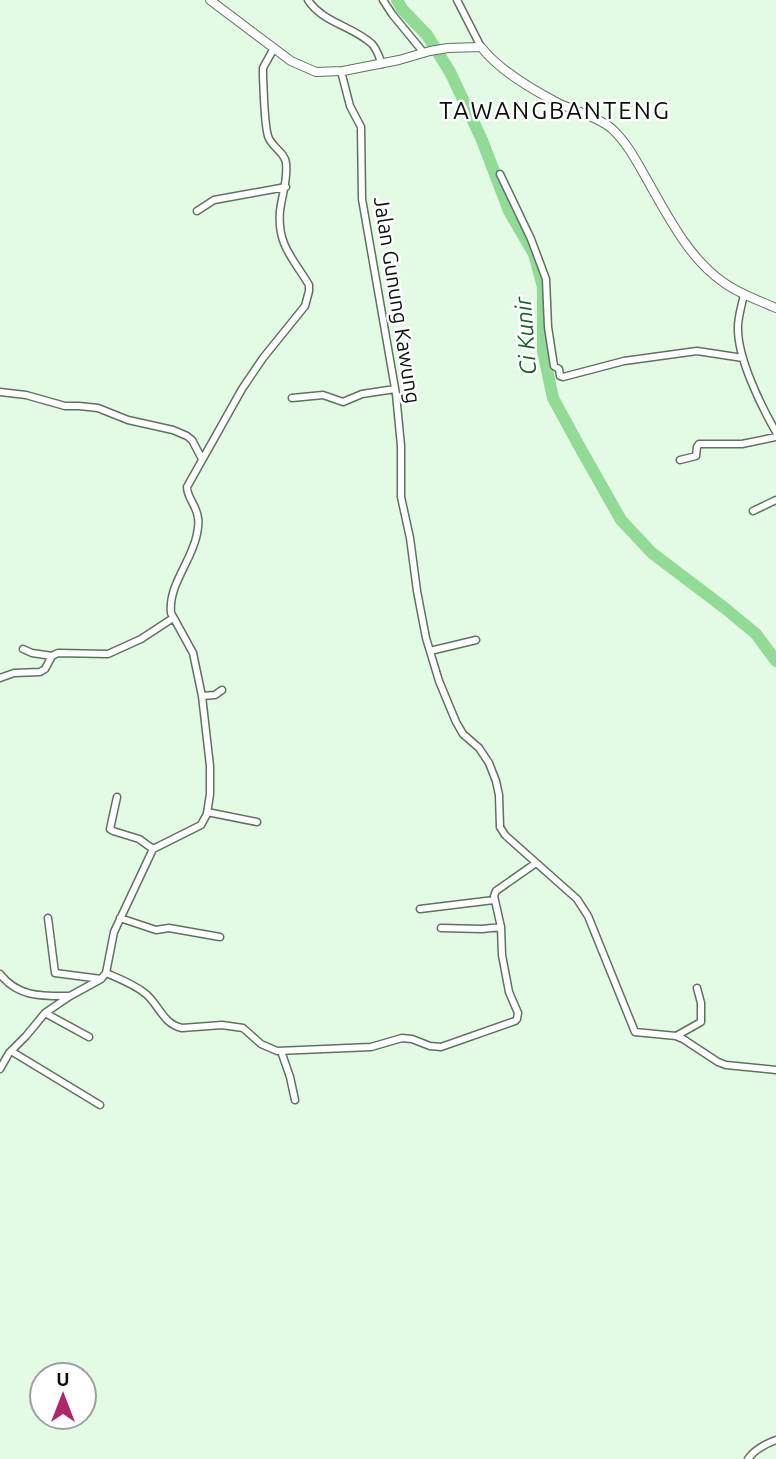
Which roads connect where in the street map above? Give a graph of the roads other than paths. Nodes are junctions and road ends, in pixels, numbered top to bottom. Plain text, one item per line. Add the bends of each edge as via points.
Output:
1 (209, 0) edge
2 (308, 0) edge
3 (383, 0) edge
4 (457, 0) edge
5 (481, 47) junction
6 (274, 48) junction
7 (427, 52) junction
8 (382, 64) junction
9 (341, 71) junction
10 (500, 174) dead end
11 (286, 187) junction
12 (197, 211) dead end
13 (744, 294) junction
14 (776, 308) edge
15 (743, 358) junction
16 (395, 389) junction
17 (0, 392) edge
18 (292, 398) dead end
19 (776, 434) edge
20 (202, 458) junction
21 (680, 460) dead end
22 (776, 500) edge
23 (753, 510) dead end
24 (173, 618) junction
25 (476, 640) dead end
26 (23, 649) dead end
27 (430, 651) junction
28 (52, 656) junction
29 (0, 678) edge
30 (222, 690) dead end
31 (202, 696) junction
32 (117, 797) dead end
33 (207, 812) junction
34 (257, 822) dead end
35 (153, 849) junction
36 (536, 863) junction
37 (494, 900) junction
38 (419, 909) dead end
39 (48, 918) dead end
40 (120, 918) junction
41 (501, 927) junction
42 (441, 928) dead end
43 (220, 937) dead end
44 (0, 974) edge
45 (103, 976) junction
46 (697, 988) dead end
47 (70, 996) junction
48 (45, 1013) junction
49 (676, 1036) junction
50 (89, 1037) dead end
51 (11, 1051) junction
52 (281, 1051) junction
53 (0, 1069) edge
54 (776, 1070) edge
55 (295, 1100) dead end
56 (100, 1105) dead end
57 (776, 1440) edge
58 (748, 1459) edge

1 - 6 street
2 - 8 street via 370,43
3 - 7 street
4 - 5 street
5 - 7 street
5 - 13 street via 526,84 611,128 695,256 711,273
6 - 9 street via 316,72
6 - 11 street via 262,68 264,97 268,137 286,163
7 - 8 street
8 - 9 street
9 - 16 street, Jalan Gunung Kawung via 361,127 362,199
10 - 15 street via 544,270 551,351 560,376 697,351
11 - 12 street via 214,200
11 - 20 street via 280,213 284,243 309,285 305,306 263,358
13 - 14 street
13 - 15 street via 738,330
15 - 19 street
16 - 18 street via 343,402 323,395
16 - 27 street, Jalan Gunung Kawung via 401,497
17 - 20 street via 98,408 173,430 192,440
19 - 21 street via 742,444 701,444 695,456
20 - 24 street via 187,487 198,525 193,551 171,601
22 - 23 street
24 - 28 street via 106,655
24 - 31 street via 193,653
25 - 27 street
26 - 28 street
27 - 36 street, Jalan Gunung Kawung via 456,722 489,763 499,795 500,827
28 - 29 street via 40,672
30 - 31 street
31 - 33 street via 210,766
32 - 35 street via 110,829
33 - 34 street
33 - 35 street via 201,825
35 - 40 street
36 - 37 street via 496,891
36 - 49 street, Jalan Gunung Kawung via 577,899 588,916 635,1032
37 - 38 street
37 - 41 street
39 - 45 street via 55,973
40 - 43 street via 156,930
40 - 45 street
41 - 42 street
41 - 52 street via 516,1021 441,1046 402,1038 371,1047
44 - 47 street via 24,993
45 - 47 street
45 - 52 street via 123,980 148,995 176,1027 243,1028 254,1040
46 - 49 street via 701,1022
47 - 48 street
48 - 50 street
48 - 51 street
49 - 54 street via 726,1065
51 - 53 street
51 - 56 street
52 - 55 street
57 - 58 street

